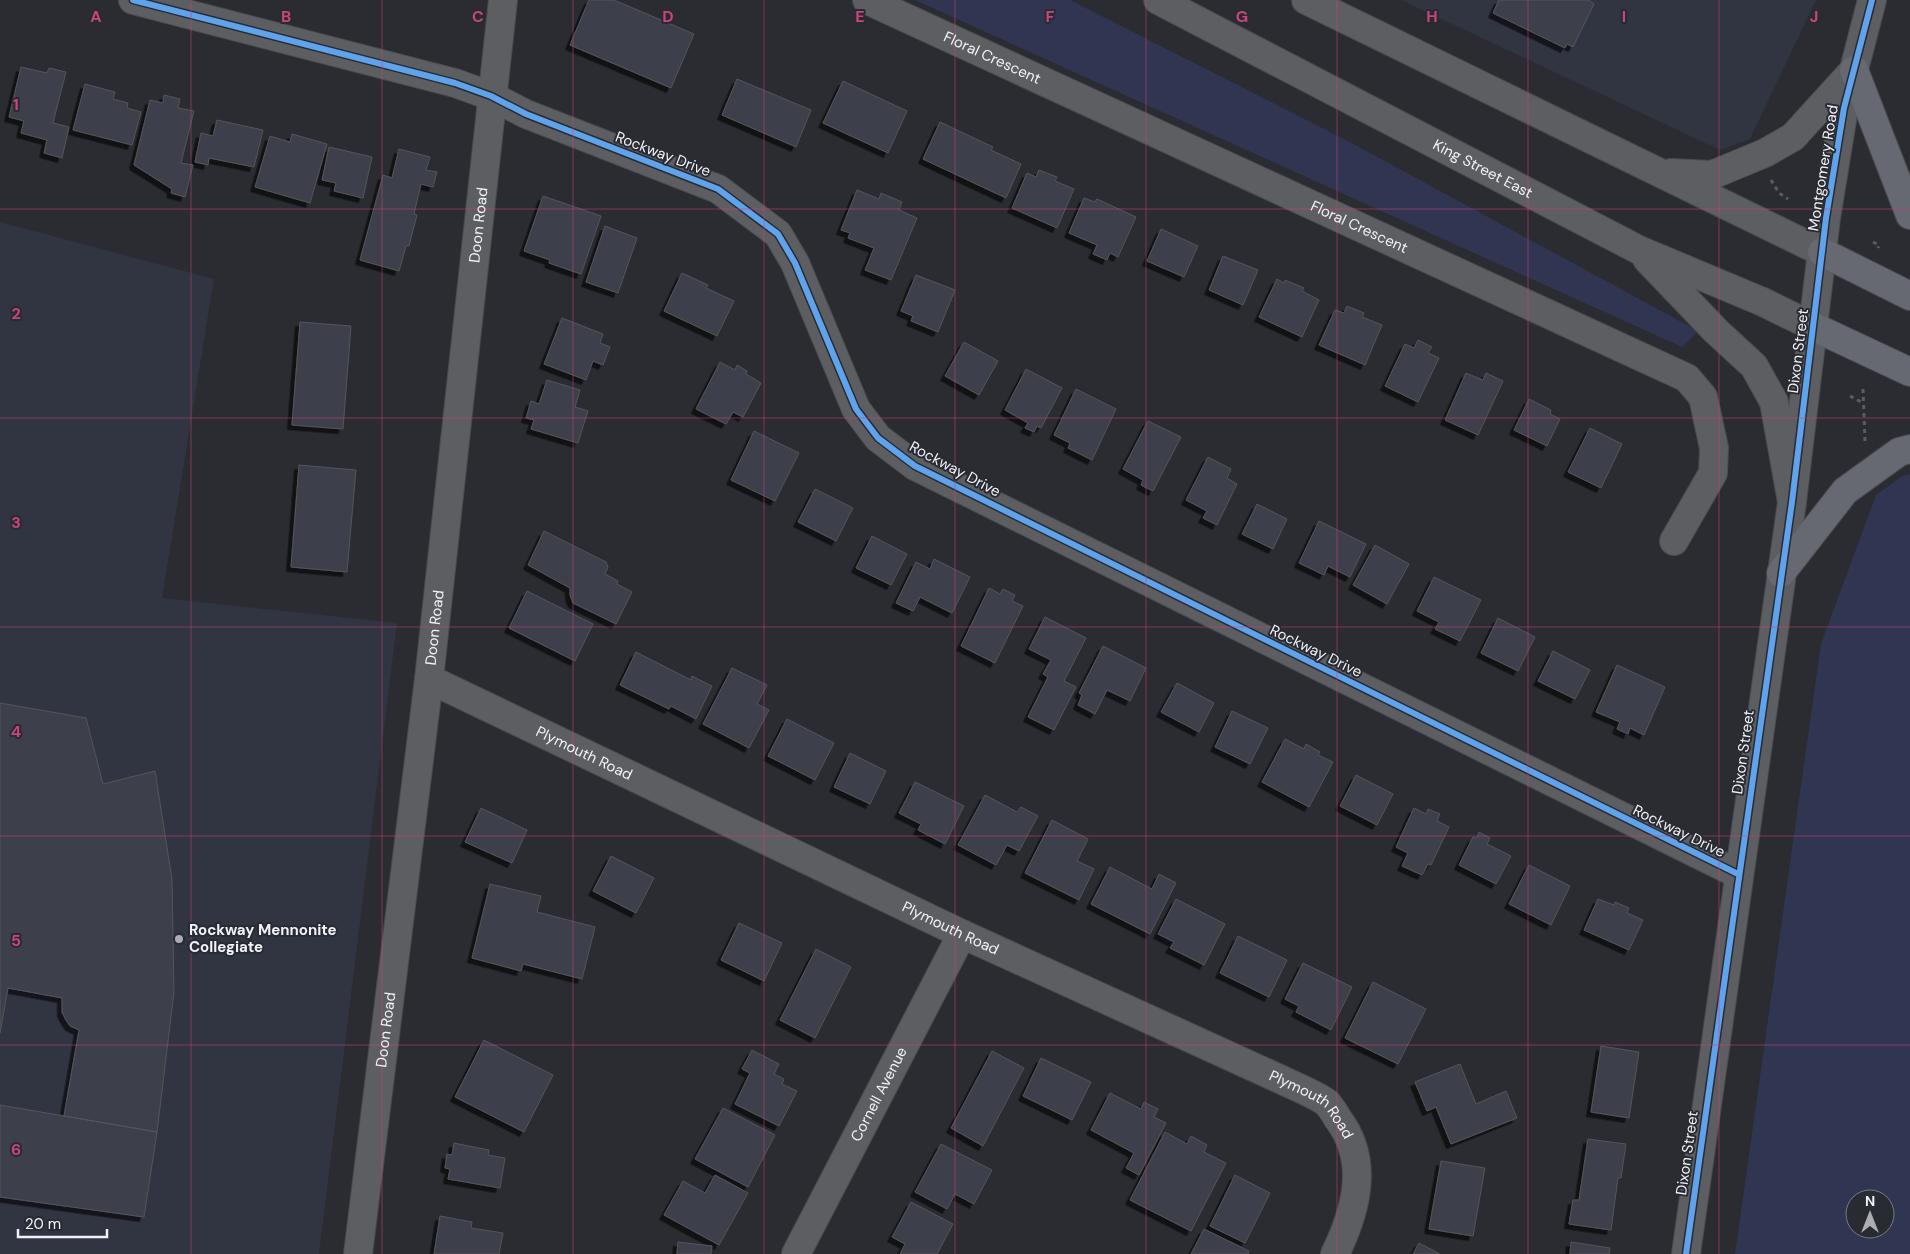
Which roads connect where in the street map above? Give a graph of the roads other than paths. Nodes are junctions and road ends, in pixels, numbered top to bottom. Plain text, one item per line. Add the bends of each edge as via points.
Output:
1 (133, 0) edge
2 (503, 0) edge
3 (868, 0) edge
4 (1158, 0) edge
5 (1306, 0) edge
6 (1872, 0) edge
7 (1854, 70) junction
8 (491, 96) junction
9 (1660, 173) junction
10 (1910, 215) edge
11 (1639, 250) junction
12 (1822, 252) junction
13 (1910, 296) edge
14 (1814, 327) junction
15 (1910, 372) edge
16 (1910, 449) edge
17 (1792, 502) junction
18 (1674, 541) dead end
19 (1781, 574) junction
20 (429, 678) junction
21 (1738, 874) junction
22 (962, 934) junction
23 (358, 1254) edge
24 (796, 1254) edge
25 (1335, 1254) edge
26 (1686, 1254) edge

1 - 8 street, Rockway Drive via 455,83
2 - 8 street, Doon Road
3 - 18 street, Floral Crescent via 1687,378 1703,397 1714,448 1713,473
4 - 11 street, King Street East
5 - 9 street
6 - 7 street, Montgomery Road
7 - 9 street via 1793,137 1764,153 1712,175
7 - 10 highway
7 - 12 street, Montgomery Road via 1844,108
8 - 20 street, Doon Road
8 - 21 street, Rockway Drive via 526,114 718,189 778,234 795,263 856,409 878,438 915,466
9 - 12 street
11 - 14 street, King Street East
11 - 17 street via 1754,366 1774,402
12 - 13 highway
12 - 14 street, Dixon Street
14 - 15 highway
14 - 17 street, Dixon Street
16 - 19 highway via 1899,452 1845,491
17 - 19 street, Dixon Street
19 - 21 street, Dixon Street
20 - 22 street, Plymouth Road
20 - 23 street, Doon Road
21 - 26 street, Dixon Street
22 - 24 street, Cornell Avenue
22 - 25 street, Plymouth Road via 1327,1103 1347,1130 1355,1156 1358,1189 1347,1230

